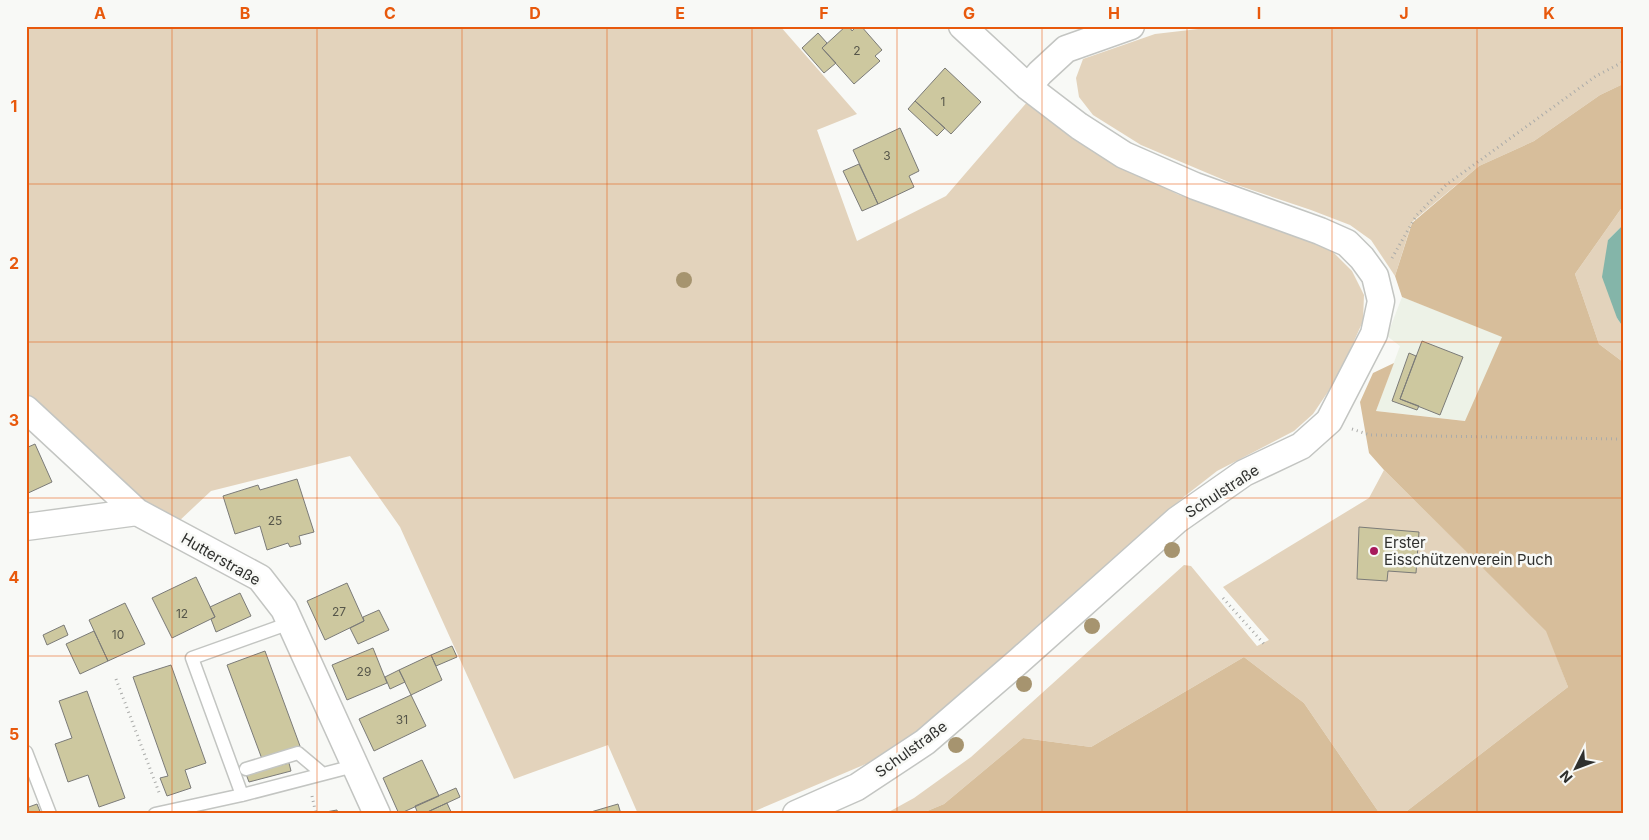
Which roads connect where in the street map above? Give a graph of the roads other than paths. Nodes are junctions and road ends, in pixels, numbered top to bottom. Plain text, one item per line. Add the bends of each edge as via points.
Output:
1 (962, 26) edge
2 (1132, 26) edge
3 (1028, 87) junction
4 (26, 409) edge
5 (137, 512) junction
6 (26, 527) edge
7 (290, 623) junction
8 (26, 752) edge
9 (354, 766) junction
10 (246, 768) dead end
11 (324, 774) junction
12 (242, 795) junction
13 (161, 813) edge
14 (50, 814) edge
15 (377, 814) edge
16 (796, 814) edge

1 - 3 street, Schulstraße
2 - 3 street via 1066,49
3 - 16 street, Schulstraße via 1124,155 1195,186 1347,243 1375,276 1381,301 1374,334 1329,421 1301,446 1244,473 1177,520 925,742 857,787
4 - 5 street, Hutterstraße
5 - 6 street
5 - 7 street, Hutterstraße via 260,578 284,608
7 - 9 street, Hutterstraße
7 - 12 lane via 192,658
8 - 14 lane
9 - 11 lane
9 - 15 street, Hutterstraße
10 - 11 lane via 298,753
11 - 12 lane
12 - 13 lane

